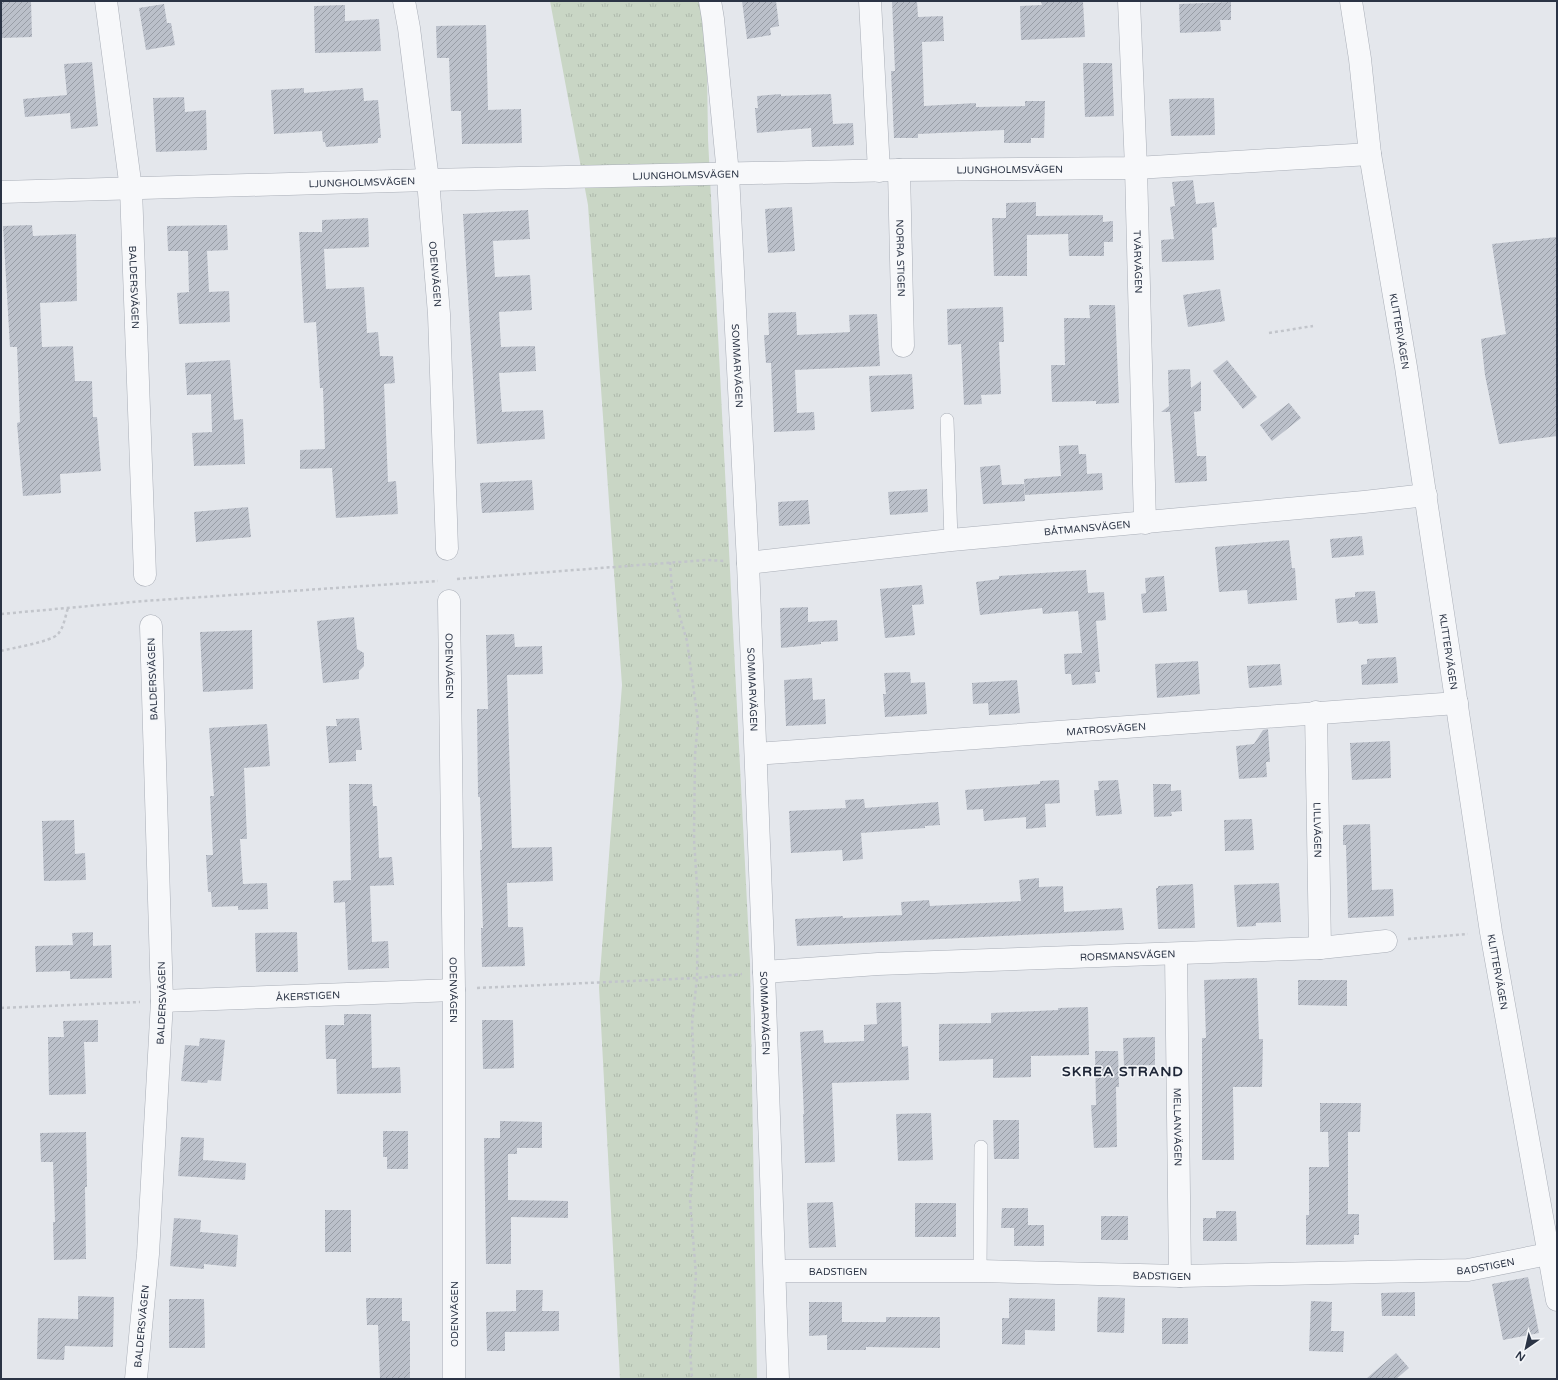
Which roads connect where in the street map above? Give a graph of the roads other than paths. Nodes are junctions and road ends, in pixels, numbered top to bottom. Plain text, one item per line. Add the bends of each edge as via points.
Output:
1 (106, 1) edge
2 (404, 1) edge
3 (710, 1) edge
4 (870, 1) edge
5 (1129, 1) edge
6 (1351, 1) edge
7 (1370, 154) junction
8 (1136, 168) junction
9 (889, 171) junction
10 (728, 174) junction
11 (428, 180) junction
12 (131, 189) junction
13 (1, 192) edge
14 (903, 346) dead end
15 (947, 420) dead end
16 (1426, 495) junction
17 (1145, 523) junction
18 (951, 540) junction
19 (447, 549) dead end
20 (748, 563) junction
21 (145, 575) road end
22 (450, 601) road end
23 (151, 626) road end
24 (1457, 703) junction
25 (1316, 712) junction
26 (756, 754) junction
27 (1386, 941) road end
28 (1320, 948) junction
29 (1176, 954) junction
30 (764, 972) junction
31 (454, 990) junction
32 (162, 1001) junction
33 (981, 1147) dead end
34 (1548, 1254) junction
35 (980, 1271) junction
36 (775, 1272) junction
37 (1180, 1276) junction
38 (1557, 1300) edge
39 (136, 1379) edge
40 (454, 1379) edge
41 (778, 1379) edge

1 - 12 street, BALDERSVÄGEN
2 - 11 street, ODENVÄGEN
3 - 10 street, SOMMARVÄGEN
4 - 9 street, NORRA STIGEN
5 - 8 street, TVÄRVÄGEN
6 - 7 street, KLITTERVÄGEN
7 - 8 street, LJUNGHOLMSVÄGEN
7 - 16 street, KLITTERVÄGEN
8 - 9 street, LJUNGHOLMSVÄGEN
8 - 17 street, TVÄRVÄGEN
9 - 10 street, LJUNGHOLMSVÄGEN
9 - 14 street, NORRA STIGEN
10 - 11 street, LJUNGHOLMSVÄGEN
10 - 20 street, SOMMARVÄGEN
11 - 12 street, LJUNGHOLMSVÄGEN
11 - 19 street, ODENVÄGEN via 439,314
12 - 13 street, LJUNGHOLMSVÄGEN
12 - 21 street, BALDERSVÄGEN
15 - 18 lane
16 - 17 street, BÅTMANSVÄGEN
16 - 24 street, KLITTERVÄGEN
17 - 18 street, BÅTMANSVÄGEN
18 - 20 street, BÅTMANSVÄGEN
20 - 26 street, SOMMARVÄGEN
22 - 31 street, ODENVÄGEN
23 - 32 street, BALDERSVÄGEN
24 - 25 street, MATROSVÄGEN
24 - 34 street, KLITTERVÄGEN via 1491,932
25 - 26 street, MATROSVÄGEN
25 - 28 street, LILLVÄGEN
26 - 30 street, SOMMARVÄGEN
27 - 28 street, RORSMANSVÄGEN
28 - 29 street, RORSMANSVÄGEN
29 - 30 street, RORSMANSVÄGEN via 878,964
29 - 37 street, MELLANVÄGEN
30 - 36 street, SOMMARVÄGEN
31 - 32 street, ÅKERSTIGEN
31 - 40 street, ODENVÄGEN
32 - 39 street, BALDERSVÄGEN via 148,1254
33 - 35 lane
34 - 37 street, BADSTIGEN via 1468,1270
34 - 38 street, KLITTERVÄGEN
35 - 36 street, BADSTIGEN
35 - 37 street, BADSTIGEN
36 - 41 street, SOMMARVÄGEN

